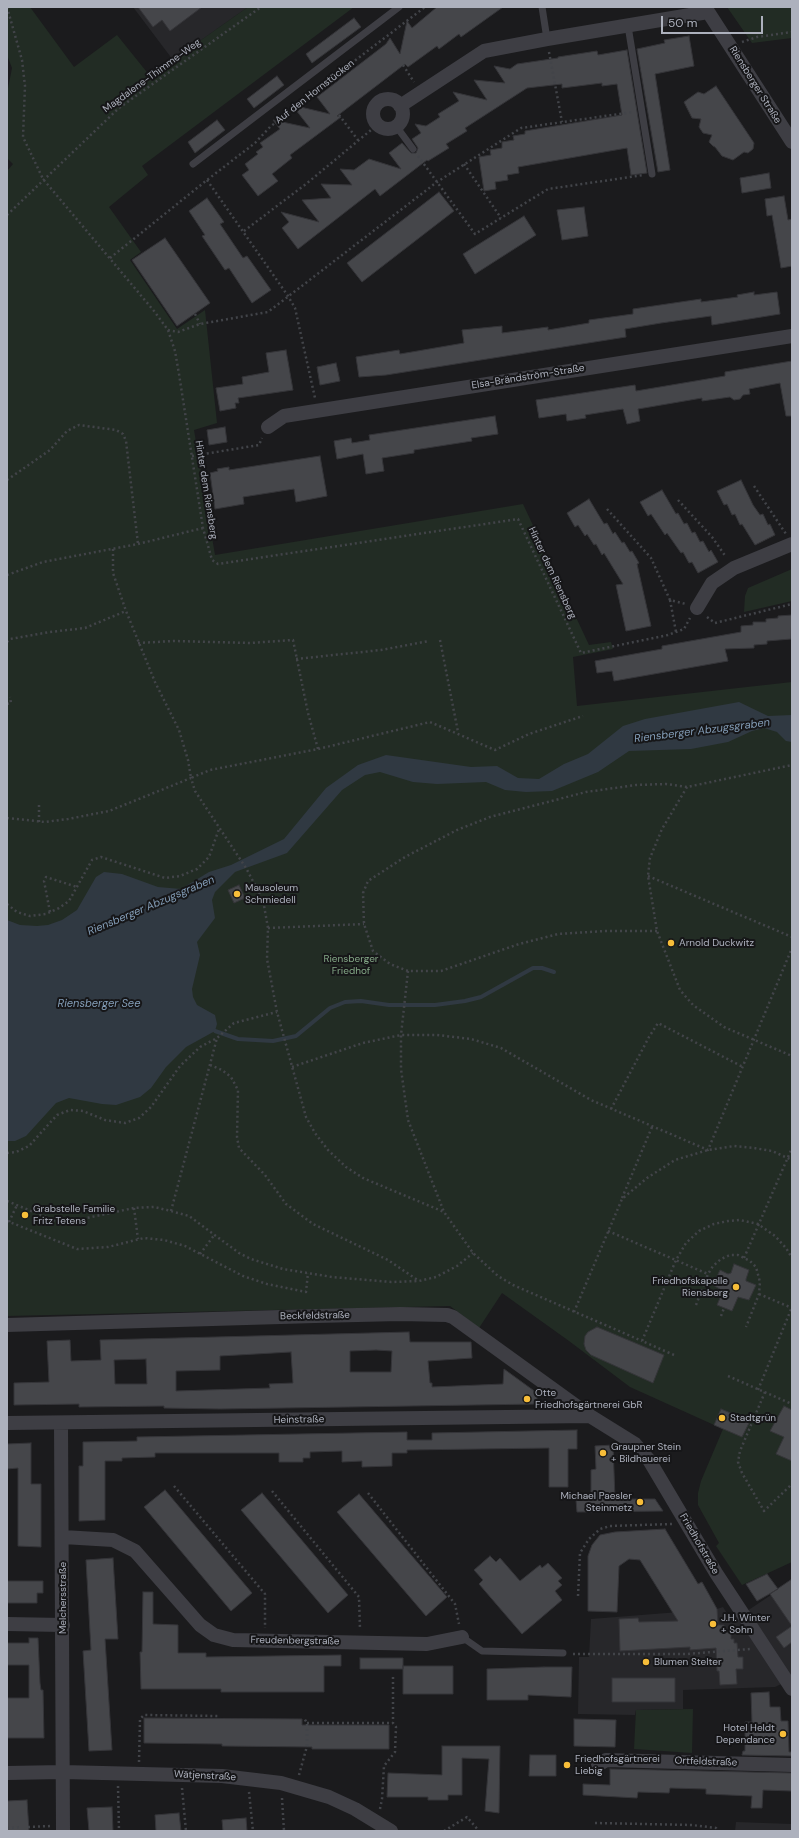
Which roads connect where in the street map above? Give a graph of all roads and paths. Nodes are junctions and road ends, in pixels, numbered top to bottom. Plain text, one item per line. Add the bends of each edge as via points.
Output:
1 (7, 7) edge
2 (261, 7) edge
3 (399, 7) edge
4 (425, 7) edge
5 (542, 7) edge
6 (707, 9) edge
7 (628, 26) junction
8 (792, 32) edge
9 (547, 38) junction
10 (382, 39) junction
11 (386, 44) dead end
12 (730, 46) junction
13 (403, 66) dead end
14 (405, 69) dead end
15 (319, 88) junction
16 (322, 92) dead end
17 (400, 106) junction
18 (641, 110) junction
19 (338, 114) dead end
20 (562, 122) junction
21 (377, 125) junction
22 (396, 126) junction
23 (358, 140) junction
24 (792, 142) edge
25 (413, 149) joint
26 (193, 164) dead end
27 (464, 164) junction
28 (652, 174) joint
29 (43, 179) junction
30 (207, 180) junction
31 (437, 182) junction
32 (7, 215) edge
33 (500, 218) junction
34 (244, 231) junction
35 (110, 258) junction
36 (288, 296) junction
37 (195, 314) dead end
38 (200, 324) junction
39 (168, 330) junction
40 (792, 336) edge
41 (318, 410) junction
42 (268, 427) joint
43 (192, 456) junction
44 (7, 480) edge
45 (754, 486) dead end
46 (678, 500) dead end
47 (607, 509) dead end
48 (202, 528) junction
49 (790, 541) edge
50 (138, 544) junction
51 (113, 549) junction
52 (734, 568) junction
53 (7, 575) edge
54 (670, 600) junction
55 (792, 604) edge
56 (697, 608) junction
57 (126, 611) junction
58 (676, 632) junction
59 (440, 640) dead end
60 (429, 641) dead end
61 (7, 642) edge
62 (138, 643) junction
63 (296, 659) junction
64 (10, 697) dead end
65 (7, 704) edge
66 (583, 716) dead end
67 (458, 733) junction
68 (318, 748) junction
69 (792, 765) edge
70 (192, 778) junction
71 (686, 787) junction
72 (39, 805) dead end
73 (7, 818) edge
74 (39, 822) junction
75 (220, 828) junction
76 (648, 876) junction
77 (77, 887) junction
78 (7, 904) edge
79 (50, 912) junction
80 (364, 924) junction
81 (268, 928) junction
82 (657, 931) junction
83 (792, 937) edge
84 (792, 948) edge
85 (408, 971) junction
86 (277, 1012) junction
87 (401, 1035) junction
88 (217, 1038) junction
89 (754, 1040) junction
90 (792, 1056) edge
91 (210, 1065) junction
92 (292, 1067) junction
93 (743, 1067) junction
94 (611, 1110) junction
95 (652, 1127) junction
96 (792, 1148) edge
97 (708, 1150) junction
98 (7, 1153) edge
99 (788, 1157) junction
100 (792, 1160) edge
101 (622, 1199) junction
102 (7, 1201) edge
103 (17, 1205) junction
104 (134, 1208) junction
105 (171, 1211) junction
106 (444, 1212) junction
107 (8, 1222) edge
108 (758, 1224) junction
109 (608, 1231) junction
110 (215, 1234) junction
111 (138, 1238) junction
112 (473, 1253) junction
113 (200, 1254) junction
114 (744, 1258) junction
115 (792, 1258) edge
116 (676, 1260) junction
117 (308, 1273) junction
118 (708, 1274) junction
119 (419, 1281) junction
120 (759, 1294) junction
121 (696, 1305) dead end
122 (792, 1307) edge
123 (724, 1308) dead end
124 (574, 1312) junction
125 (721, 1316) dead end
126 (7, 1325) edge
127 (746, 1327) dead end
128 (642, 1341) junction
129 (674, 1355) dead end
130 (728, 1376) dead end
131 (758, 1390) junction
132 (765, 1392) junction
133 (792, 1404) edge
134 (590, 1416) junction
135 (61, 1423) junction
136 (7, 1424) edge
137 (792, 1484) edge
138 (174, 1486) dead end
139 (272, 1491) dead end
140 (368, 1493) dead end
141 (687, 1524) junction
142 (63, 1537) junction
143 (578, 1596) dead end
144 (7, 1624) edge
145 (63, 1625) junction
146 (462, 1637) junction
147 (266, 1641) junction
148 (361, 1642) junction
149 (764, 1647) junction
150 (563, 1653) joint
151 (393, 1676) dead end
152 (792, 1689) edge
153 (219, 1716) dead end
154 (304, 1718) dead end
155 (307, 1723) junction
156 (393, 1723) junction
157 (598, 1765) dead end
158 (792, 1765) edge
159 (63, 1772) junction
160 (7, 1773) edge
161 (118, 1773) junction
162 (139, 1774) junction
163 (181, 1775) junction
164 (248, 1778) junction
165 (281, 1783) junction
166 (295, 1786) junction
167 (376, 1821) junction
168 (594, 1823) dead end
169 (28, 1826) dead end
170 (21, 1827) dead end
171 (7, 1828) edge
172 (63, 1829) edge
173 (119, 1831) edge
174 (186, 1831) edge
175 (253, 1831) edge
176 (284, 1831) edge
177 (391, 1831) edge
178 (444, 1831) edge
179 (479, 1831) edge
180 (718, 1831) edge

1 - 29 path, Hinter dem Riensberg via 22,60 25,86 23,137
2 - 29 path, Magdalene-Thimme-Weg via 120,108
3 - 26 lane, Auf den Hornstücken
4 - 10 path, Auf den Hornstücken
5 - 9 lane
6 - 7 street
6 - 12 street, Riensberger Straße
7 - 9 street
7 - 18 lane
8 - 12 path via 757,37
9 - 17 street via 484,51
9 - 20 path
10 - 11 path
10 - 15 path, Auf den Hornstücken
12 - 24 street, Riensberger Straße
13 - 14 path
15 - 16 path
15 - 30 path, Auf den Hornstücken
17 - 21 street via 388,99 378,102 373,116
17 - 22 street via 402,119
18 - 20 path
18 - 28 lane
19 - 23 path
20 - 27 path via 521,128
21 - 22 street via 386,129
21 - 23 path
22 - 25 lane
23 - 34 path
25 - 31 path
27 - 31 path
27 - 33 path
28 - 33 path via 548,189
29 - 32 path, Magdalene-Thimme-Weg
29 - 35 path, Hinter dem Riensberg
30 - 34 path
30 - 35 path, Auf den Hornstücken
31 - 33 path via 475,234
31 - 36 path
34 - 36 path
35 - 39 path, Hinter dem Riensberg
36 - 38 path via 268,312
36 - 41 path via 295,308
37 - 38 path
38 - 39 path via 178,332
39 - 43 path, Hinter dem Riensberg via 175,351
40 - 41 street, Elsa-Brändström-Straße
41 - 42 street, Elsa-Brändström-Straße via 284,416
42 - 43 path via 258,445
43 - 48 path, Hinter dem Riensberg
44 - 50 path via 50,450 67,431 79,425 116,430 123,434 126,441
45 - 49 path
46 - 52 path via 712,537
47 - 54 path via 651,558
48 - 50 path
48 - 58 path, Hinter dem Riensberg via 212,560 218,564 518,519 581,653
49 - 52 street
50 - 51 path
51 - 53 path via 43,562
51 - 57 path via 113,573
52 - 56 street via 712,583
54 - 56 path
54 - 58 path
55 - 56 path via 715,623
56 - 58 path, Hinter dem Riensberg via 684,629
57 - 61 path via 85,628 10,639
57 - 62 path
59 - 67 path
60 - 63 path via 381,650
62 - 63 path via 250,643 294,640
62 - 70 path via 178,730
63 - 68 path
64 - 65 path via 11,703
66 - 67 path via 529,734 495,750
67 - 68 path via 430,722
68 - 70 path via 210,770
69 - 71 path
70 - 74 path via 109,811
70 - 75 path via 195,791
71 - 76 path via 653,850
71 - 80 path via 666,784 636,785 586,792 490,817 457,830 405,857 368,881 363,892
72 - 74 path
73 - 74 path
75 - 77 path via 208,857 197,869 180,876 165,878 101,857 92,860
75 - 81 path via 263,900
76 - 82 path
76 - 83 path
77 - 79 path via 69,901
77 - 79 path via 46,877 44,881
78 - 79 path via 17,912 30,916
80 - 81 path
80 - 85 path via 373,951 390,964
81 - 86 path via 267,959
82 - 85 path via 558,934 519,944 441,971
82 - 89 path via 680,990 693,1005 724,1027
84 - 89 path
85 - 87 path
86 - 88 path via 234,1023
86 - 92 path
87 - 92 path via 363,1043
87 - 94 path via 472,1038 501,1048 562,1085
87 - 106 path via 401,1069 408,1120
88 - 91 path
88 - 98 path via 200,1048 180,1066 151,1107 139,1118 125,1123 105,1120 83,1111 70,1110 57,1115 29,1146
89 - 90 path
89 - 93 path
91 - 105 path
91 - 119 path via 231,1077 238,1090 239,1148 265,1175 286,1204 313,1224 388,1260
92 - 106 path via 306,1117 328,1150 346,1167 363,1178
93 - 94 path via 658,1023
93 - 97 path
94 - 95 path
95 - 97 path
95 - 101 path
96 - 99 path
97 - 99 path via 740,1147 772,1151
97 - 101 path via 675,1160 647,1178
99 - 100 path
99 - 108 path
101 - 109 path
102 - 103 path
103 - 104 path via 53,1220 68,1222
103 - 107 path
104 - 105 path
104 - 111 path
105 - 110 path via 189,1216
106 - 112 path
107 - 111 path via 77,1249 108,1247
108 - 114 path
108 - 115 path via 775,1236
108 - 116 path via 740,1220 714,1224 699,1231 686,1243
109 - 116 path
109 - 124 path
110 - 113 path
110 - 117 path via 251,1259 283,1269
111 - 113 path via 164,1240 185,1246
112 - 119 path via 457,1266 436,1277
112 - 124 path via 498,1276
113 - 117 path via 243,1276 306,1292
114 - 118 path via 730,1255 721,1259
114 - 120 path via 750,1261 759,1275
116 - 118 path
116 - 128 path
117 - 119 path via 368,1281
118 - 121 path
120 - 122 path
120 - 127 path
122 - 131 path
123 - 125 path
124 - 128 path
126 - 134 street, Beckfeldstraße via 447,1315 454,1317
128 - 129 path
130 - 131 path
131 - 132 path
132 - 133 path
132 - 137 path via 740,1451 738,1462 764,1511
134 - 135 street, Heinstraße
134 - 141 street, Friedhofstraße via 636,1444 650,1460
135 - 136 street, Heinstraße
135 - 142 street, Melchersstraße
138 - 147 path via 265,1594
139 - 148 path via 359,1597
140 - 146 path via 455,1604
141 - 143 path via 610,1526 600,1529 589,1539 580,1553
141 - 149 street, Friedhofstraße
142 - 145 street, Melchersstraße
142 - 147 street, Freudenbergstraße via 114,1540 135,1551 200,1625 214,1635 233,1640
144 - 145 street
145 - 159 street, Melchersstraße
146 - 148 street, Freudenbergstraße via 427,1644
146 - 150 lane via 482,1651
147 - 148 street, Freudenbergstraße
149 - 150 path via 687,1654
149 - 152 street, Friedhofstraße
151 - 156 path
153 - 162 path via 144,1715 140,1720
154 - 155 path
155 - 156 path
155 - 166 path via 307,1746
156 - 167 path via 396,1727 396,1752 384,1766 382,1799
157 - 158 street, Ortfeldstraße via 606,1760
159 - 160 street, Wätjenstraße
159 - 161 street, Wätjenstraße
159 - 172 street, Melchersstraße
161 - 162 street, Wätjenstraße
161 - 173 path
162 - 163 street, Wätjenstraße
163 - 164 street, Wätjenstraße
163 - 174 path
164 - 165 street, Wätjenstraße
164 - 175 path
165 - 166 street, Wätjenstraße
165 - 176 path
166 - 167 street, Wätjenstraße via 329,1797
167 - 177 street, Wätjenstraße
168 - 180 path via 692,1825 716,1828
169 - 172 path
170 - 171 path
178 - 179 path via 467,1817

